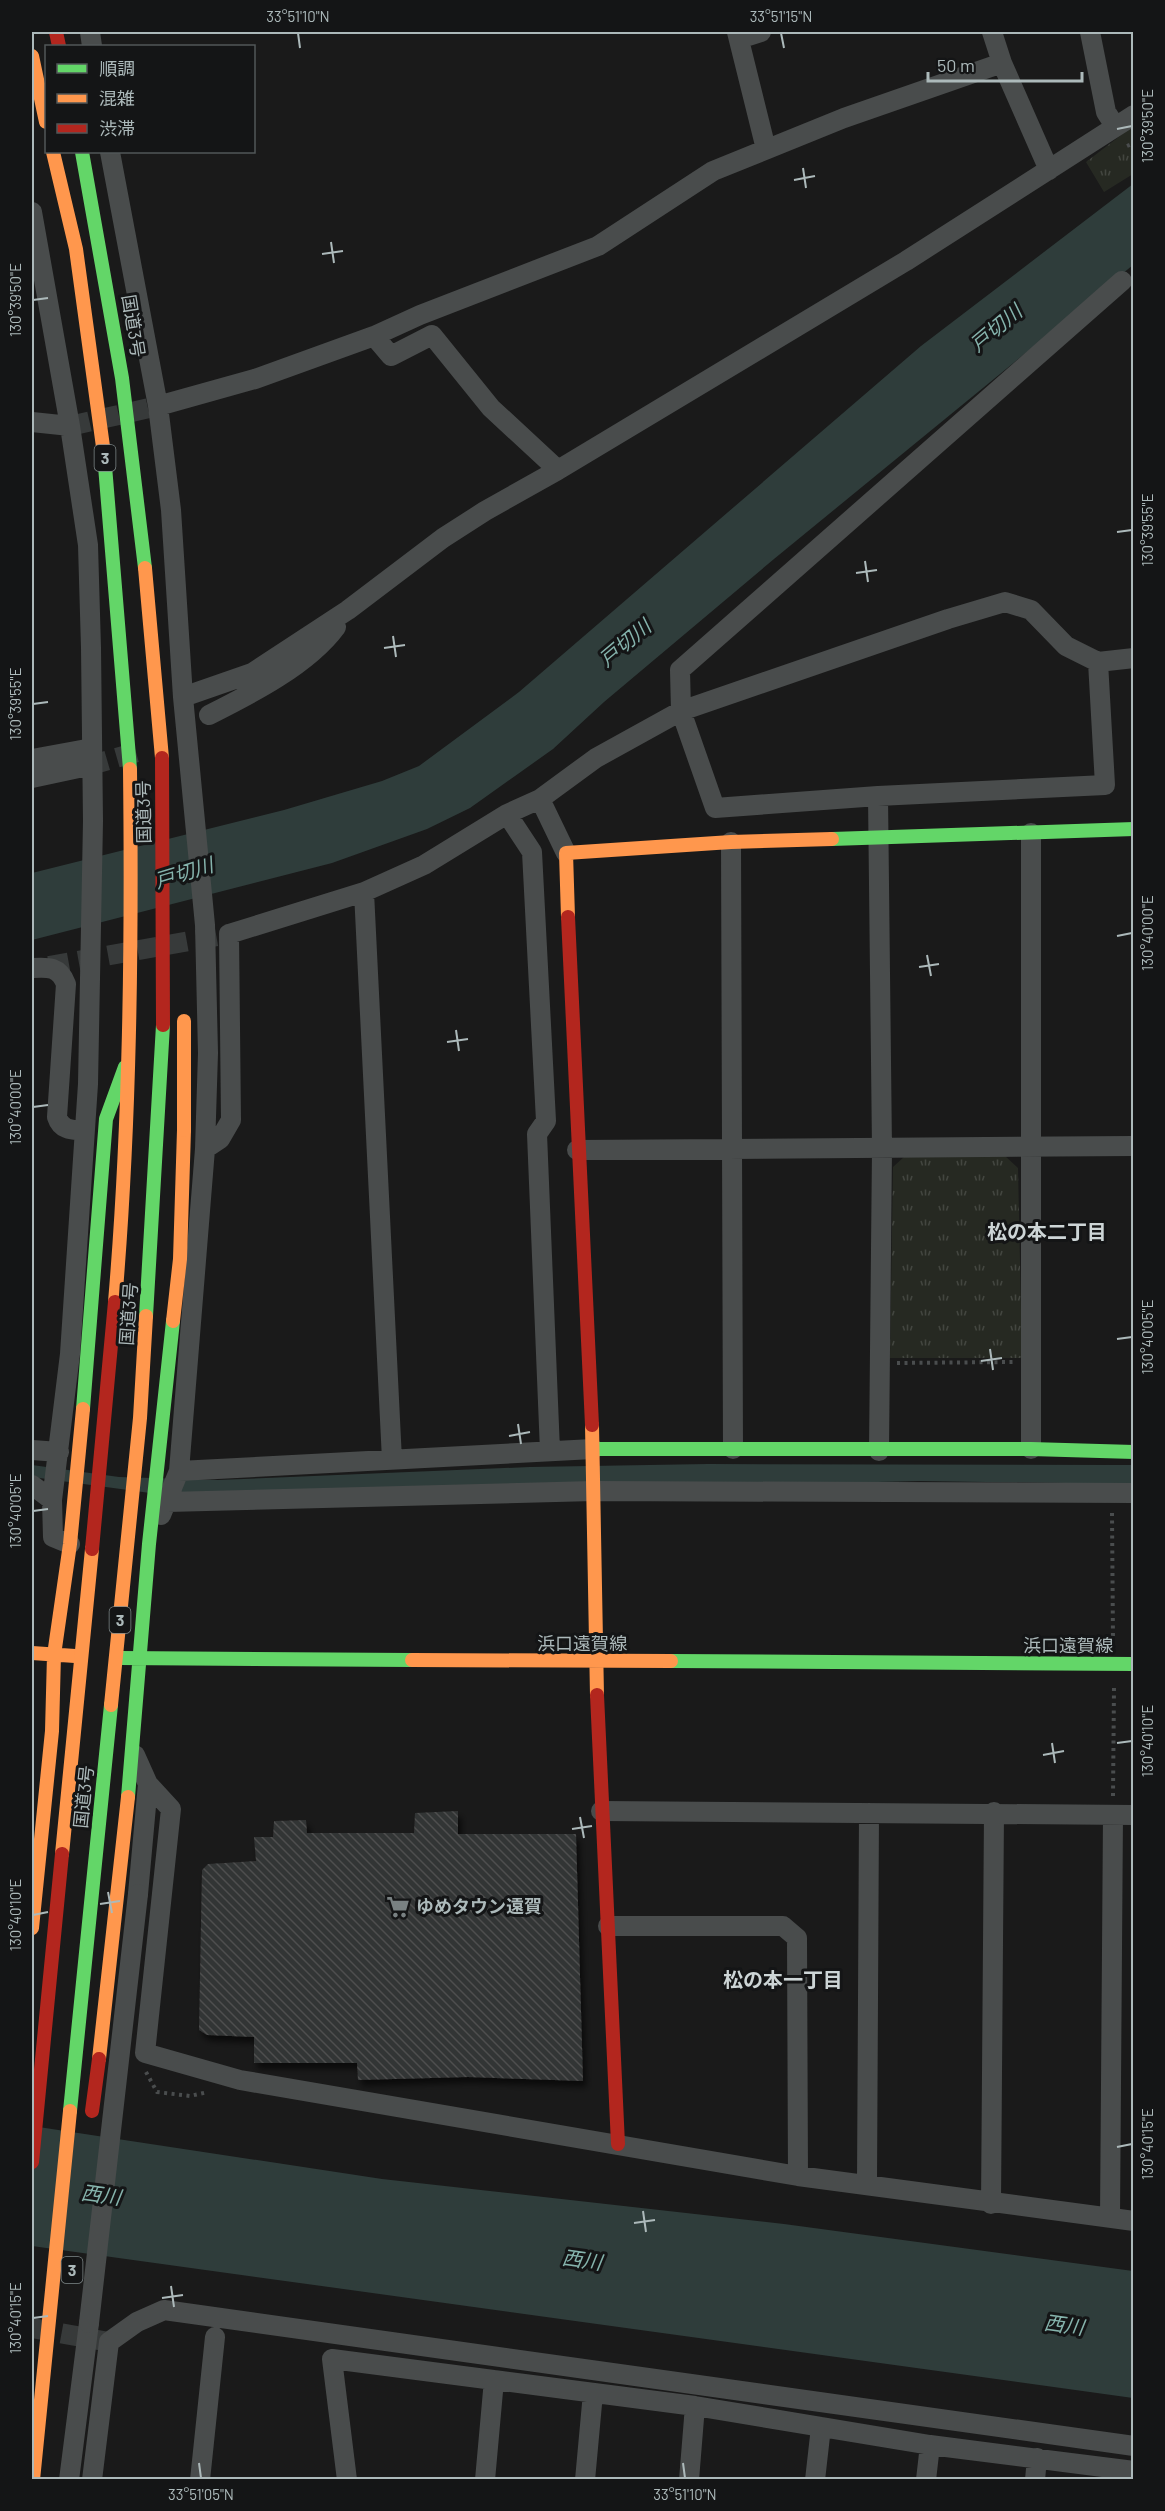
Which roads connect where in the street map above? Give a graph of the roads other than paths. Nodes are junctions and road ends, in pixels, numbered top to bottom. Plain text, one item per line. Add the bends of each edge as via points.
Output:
1 (761, 32) edge
2 (992, 32) edge
3 (1090, 32) edge
4 (738, 35) edge
5 (32, 56) edge
6 (1002, 63) junction
7 (1134, 115) edge
8 (45, 117) edge
9 (1115, 126) junction
10 (766, 149) junction
11 (53, 153) edge
12 (81, 153) edge
13 (110, 153) edge
14 (1049, 170) junction
15 (32, 212) edge
16 (34, 234) edge
17 (1122, 281) dead end
18 (374, 336) junction
19 (158, 406) junction
20 (32, 422) edge
21 (70, 426) junction
22 (558, 470) junction
23 (348, 610) junction
24 (1134, 658) edge
25 (1098, 662) junction
26 (183, 697) junction
27 (681, 711) junction
28 (209, 715) dead end
29 (90, 757) junction
30 (32, 759) edge
31 (162, 777) junction
32 (32, 778) edge
33 (878, 796) junction
34 (540, 799) junction
35 (507, 814) junction
36 (1134, 829) edge
37 (1030, 833) junction
38 (880, 837) junction
39 (731, 842) junction
40 (566, 853) junction
41 (364, 892) junction
42 (177, 905) dead end
43 (32, 968) edge
44 (184, 1007) dead end
45 (128, 1057) junction
46 (84, 1131) junction
47 (1134, 1146) edge
48 (1032, 1147) junction
49 (205, 1149) junction
50 (882, 1149) junction
51 (577, 1150) junction
52 (733, 1150) junction
53 (593, 1449) junction
54 (733, 1449) junction
55 (1031, 1449) junction
56 (32, 1450) edge
57 (550, 1451) junction
58 (879, 1451) junction
59 (58, 1452) junction
60 (1134, 1452) edge
61 (392, 1460) junction
62 (179, 1471) junction
63 (32, 1485) edge
64 (594, 1491) junction
65 (1134, 1493) edge
66 (52, 1500) junction
67 (167, 1502) junction
68 (70, 1544) junction
69 (149, 1544) junction
70 (32, 1653) edge
71 (54, 1655) junction
72 (142, 1659) junction
73 (595, 1662) junction
74 (1134, 1664) edge
75 (133, 1750) junction
76 (148, 1784) junction
77 (601, 1812) junction
78 (994, 1812) junction
79 (869, 1813) junction
80 (1113, 1815) junction
81 (1134, 1815) edge
82 (608, 1926) junction
83 (32, 1928) edge
84 (90, 2128) dead end
85 (618, 2144) junction
86 (32, 2162) edge
87 (798, 2176) junction
88 (867, 2184) junction
89 (991, 2204) junction
90 (1110, 2218) junction
91 (1134, 2221) edge
92 (215, 2337) dead end
93 (58, 2369) dead end
94 (494, 2380) junction
95 (593, 2393) junction
96 (695, 2406) junction
97 (821, 2427) junction
98 (930, 2445) junction
99 (1134, 2446) edge
100 (1037, 2458) junction
101 (1134, 2471) edge
102 (34, 2480) edge
103 (69, 2480) edge
104 (92, 2480) edge
105 (200, 2480) edge
106 (347, 2480) edge
107 (485, 2480) edge
108 (585, 2480) edge
109 (688, 2480) edge
110 (815, 2480) edge
111 (926, 2480) edge
112 (1035, 2480) edge

1 - 4 street
2 - 6 street
3 - 9 street via 1106,111
4 - 10 street
5 - 8 main road
6 - 10 street via 905,95
6 - 14 street
7 - 9 street
9 - 14 street
10 - 18 street via 713,171 598,246
11 - 45 main road, 国道3号 / 3, bridge via 76,249 103,437 130,769 132,963
12 - 31 main road, 国道3号 / 3, bridge via 105,261 134,448
13 - 19 street
14 - 22 street via 906,261
15 - 16 street
16 - 21 street
17 - 27 street via 680,670
18 - 19 street via 255,379
18 - 22 street via 391,356 432,335 491,408
19 - 26 street via 171,510
20 - 21 street
21 - 29 street via 88,545
22 - 23 street via 442,538
23 - 26 street via 252,673
23 - 28 street via 325,641 255,692
24 - 25 street
25 - 27 street via 1066,646 1031,610 1005,602
25 - 33 street via 1105,785
26 - 49 street via 205,925
27 - 33 street via 716,808
27 - 34 street via 596,758
29 - 30 street
29 - 32 street
29 - 46 street via 92,949
31 - 42 main road, bridge
31 - 102 main road, 国道3号 / 3, bridge via 164,1010 140,1418
33 - 38 street
34 - 35 street
34 - 40 street
35 - 41 street via 424,865
35 - 57 street via 532,852 546,1121 537,1134
36 - 37 main road
37 - 38 main road
37 - 48 street
38 - 39 main road
38 - 50 street
39 - 40 main road
39 - 52 street
40 - 51 main road
41 - 49 street via 229,934 231,1120 220,1139
41 - 61 street
43 - 46 street via 49,966 57,970 66,984 57,1117 68,1130
44 - 69 main road, bridge via 180,1259
45 - 68 main road via 106,1119
45 - 86 main road, 国道3号 / 3, bridge via 123,1206 108,1387
46 - 59 street via 70,1354
47 - 48 street
48 - 50 street
48 - 55 street
49 - 62 street
50 - 52 street
50 - 58 street
51 - 52 street
51 - 53 main road
52 - 54 street
53 - 54 main road
53 - 57 street
53 - 64 main road
54 - 58 main road
55 - 58 main road
55 - 60 main road
56 - 59 street
57 - 61 street
59 - 66 street
61 - 62 street
62 - 67 street
63 - 66 street
64 - 65 street
64 - 67 street
64 - 73 main road
66 - 68 street via 53,1537
67 - 69 street
68 - 71 main road
69 - 72 main road
70 - 71 main road, 浜口遠賀線
71 - 72 main road, 浜口遠賀線
71 - 83 main road via 52,1731
72 - 73 main road, 浜口遠賀線
72 - 75 main road
73 - 74 main road, 浜口遠賀線
73 - 77 main road
75 - 76 street
75 - 84 main road, bridge
76 - 85 street via 171,1809 145,2053 240,2080
76 - 103 street, bridge
77 - 79 street
77 - 82 main road
78 - 79 street
78 - 80 street
78 - 89 street
79 - 88 street
80 - 81 street
80 - 90 street
82 - 85 main road
82 - 87 street via 783,1926 796,1938
85 - 87 street
87 - 88 street
88 - 89 street
89 - 90 street
90 - 91 street
92 - 105 street
93 - 102 main road, 3, bridge
94 - 95 street
94 - 106 street via 332,2359
94 - 107 street
95 - 96 street
95 - 108 street
96 - 97 street
96 - 109 street
97 - 98 street
97 - 110 street
98 - 100 street
98 - 111 street
99 - 104 street via 164,2310 137,2322 109,2342
100 - 101 street
100 - 112 street

